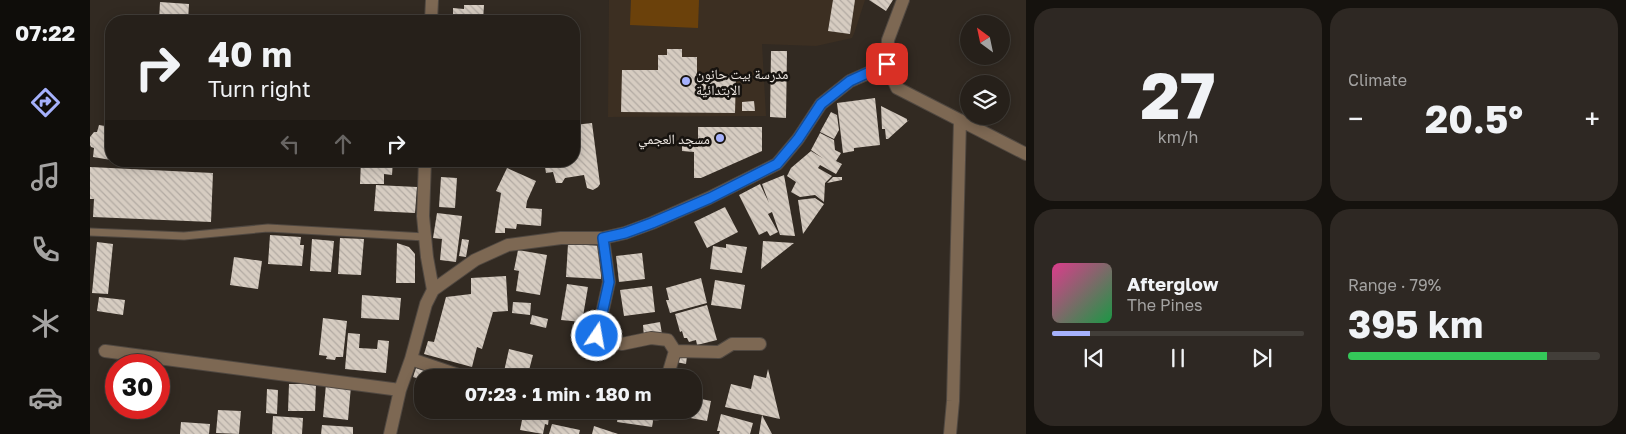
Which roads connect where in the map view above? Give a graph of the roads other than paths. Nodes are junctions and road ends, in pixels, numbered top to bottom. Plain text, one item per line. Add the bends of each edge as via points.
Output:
1 (432, 0) edge
2 (903, 0) edge
3 (431, 15) edge
4 (887, 64) junction
5 (960, 120) joint
6 (970, 125) edge
7 (1026, 154) edge
8 (425, 167) edge
9 (90, 232) edge
10 (425, 237) junction
11 (603, 238) junction
12 (434, 290) junction
13 (760, 344) dead end
14 (105, 351) dead end
15 (675, 351) junction
16 (411, 359) junction
17 (440, 369) edge
18 (670, 369) edge
19 (400, 390) junction
20 (390, 434) edge
21 (950, 434) edge

1 - 3 street
2 - 4 street via 888,40
4 - 5 street via 897,88
4 - 11 street via 850,81 821,104 777,164 652,223
5 - 21 street
6 - 7 street
8 - 10 street
9 - 10 lane via 184,236 268,228
10 - 12 street
11 - 12 street via 561,238 508,246 475,260
11 - 15 street via 609,282 597,336 622,344 651,338 668,340
12 - 16 street via 426,304
13 - 15 street via 732,344 719,352
14 - 19 street
15 - 18 street
16 - 17 street
16 - 19 street
19 - 20 street

